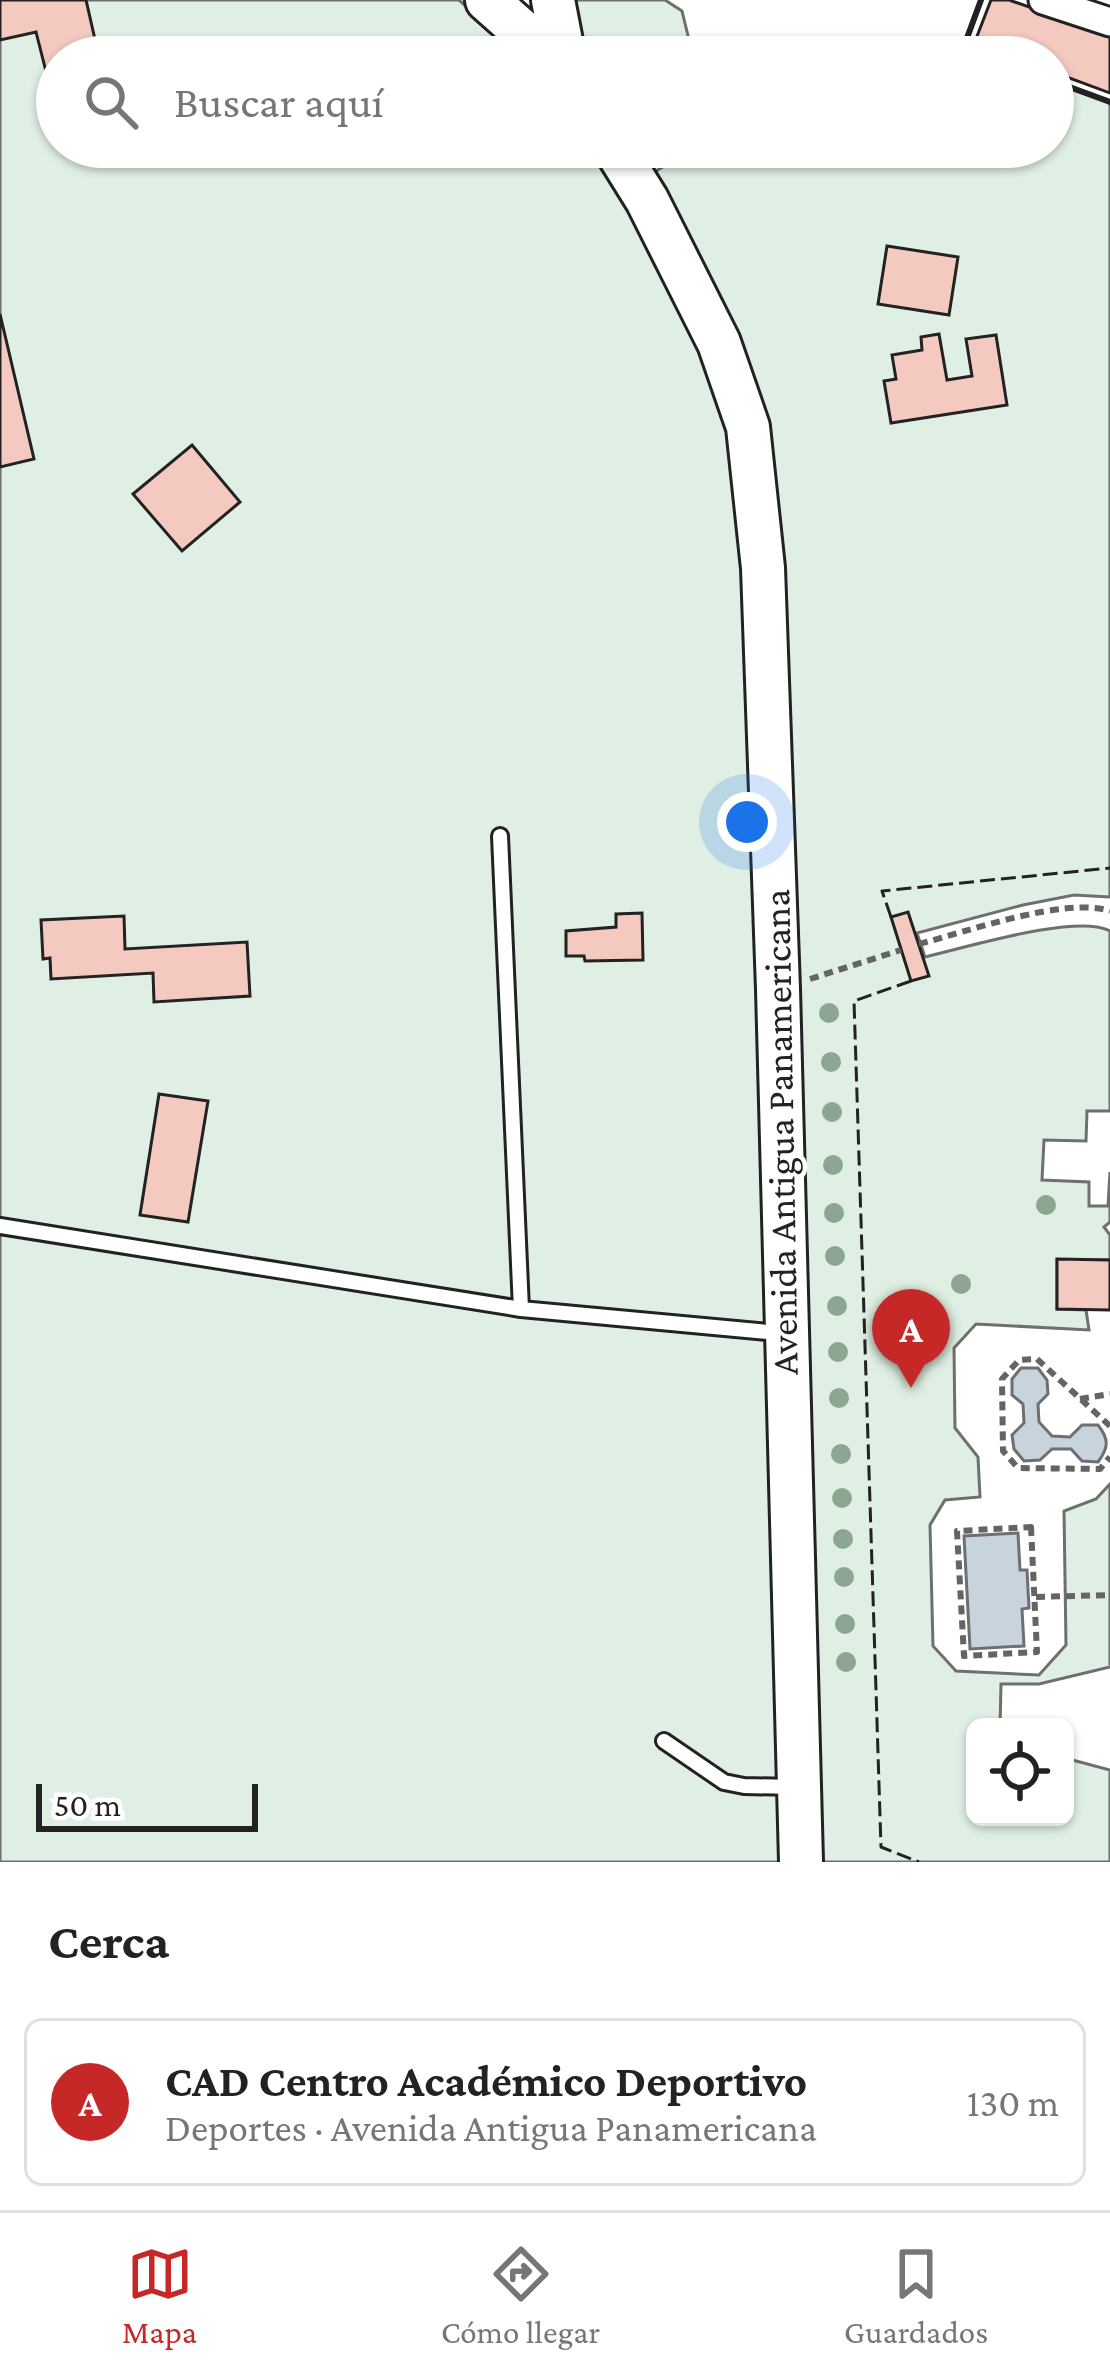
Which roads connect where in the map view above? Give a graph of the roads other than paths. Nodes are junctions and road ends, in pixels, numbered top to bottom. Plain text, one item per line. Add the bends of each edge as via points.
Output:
1 (553, 0) edge
2 (1043, 0) edge
3 (493, 3) edge
4 (1098, 13) edge
5 (528, 36) edge
6 (560, 36) edge
7 (627, 168) edge
8 (500, 836) dead end
9 (0, 1226) edge
10 (521, 1309) junction
11 (785, 1334) junction
12 (664, 1741) dead end
13 (798, 1787) junction
14 (800, 1862) edge

1 - 6 main road
2 - 4 street
3 - 5 main road
7 - 11 main road, Avenida Antigua Panamericana via 709,322 748,428 763,568
8 - 10 lane
9 - 10 lane
10 - 11 lane
11 - 13 main road, Avenida Antigua Panamericana
12 - 13 lane via 724,1782
13 - 14 main road, Avenida Antigua Panamericana

